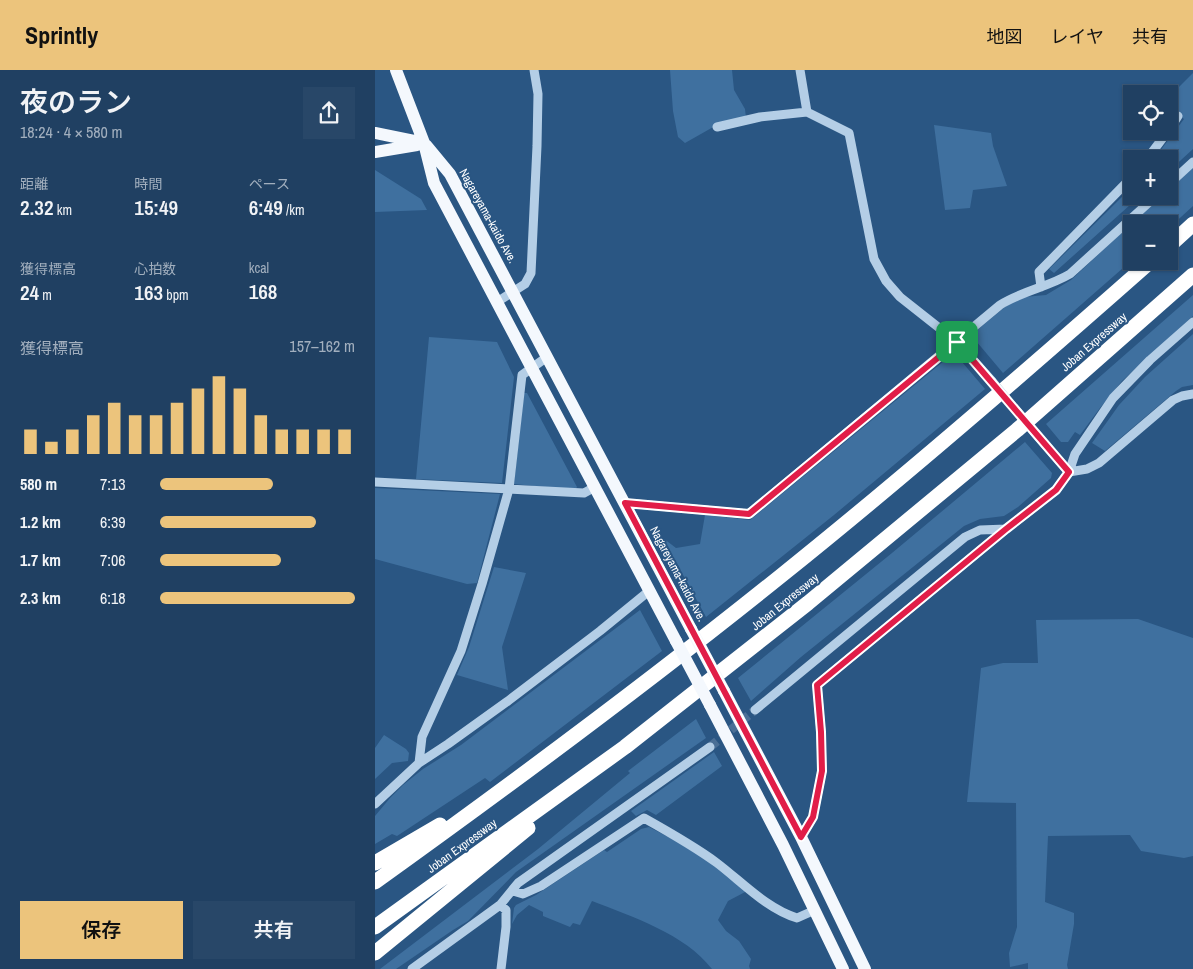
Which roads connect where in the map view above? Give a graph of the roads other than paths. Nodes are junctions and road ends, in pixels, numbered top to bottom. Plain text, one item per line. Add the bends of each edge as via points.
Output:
1 (396, 70) edge
2 (533, 70) edge
3 (800, 70) edge
4 (807, 112) junction
5 (717, 127) dead end
6 (375, 133) edge
7 (424, 143) junction
8 (375, 152) edge
9 (1193, 162) edge
10 (1178, 176) edge
11 (1123, 186) edge
12 (1146, 205) edge
13 (1193, 224) edge
14 (1178, 238) edge
15 (1141, 270) edge
16 (1193, 275) edge
17 (1041, 287) junction
18 (513, 292) junction
19 (497, 302) junction
20 (1193, 322) edge
21 (957, 342) junction
22 (547, 357) junction
23 (531, 368) junction
24 (1193, 394) edge
25 (1069, 472) junction
26 (375, 482) edge
27 (595, 487) junction
28 (509, 489) junction
29 (625, 503) junction
30 (1006, 529) junction
31 (649, 592) junction
32 (755, 710) tunnel mouth
33 (625, 747) junction
34 (710, 747) tunnel mouth
35 (419, 763) junction
36 (523, 776) junction
37 (375, 804) edge
38 (801, 837) junction
39 (375, 863) edge
40 (375, 882) edge
41 (513, 891) junction
42 (500, 904) junction
43 (815, 910) junction
44 (375, 927) edge
45 (375, 953) edge
46 (412, 969) edge
47 (501, 969) edge
48 (843, 969) edge
49 (865, 969) edge

1 - 7 main road
2 - 18 street via 538,94 531,273 525,284
3 - 4 street
4 - 5 street
4 - 21 street via 849,134 873,259 886,281 900,297
6 - 7 main road
7 - 8 main road
7 - 18 main road, Nagareyama-kaido Ave. via 450,174
7 - 19 main road via 434,183
9 - 10 street
11 - 17 street via 1039,272
12 - 17 street via 1070,274
13 - 14 highway
15 - 36 highway, Joban Expressway via 993,400 783,575
16 - 33 highway, Joban Expressway via 1002,442 809,603
17 - 21 street via 1012,297
18 - 19 street
18 - 22 main road, Nagareyama-kaido Ave.
19 - 23 main road
20 - 25 street via 1113,398 1075,454
21 - 25 street, bridge
21 - 29 street via 749,514
22 - 23 street
22 - 29 main road, Nagareyama-kaido Ave.
23 - 27 main road
23 - 28 street via 522,375
24 - 25 street via 1173,400 1099,463
25 - 30 street via 1056,490
26 - 28 street
27 - 28 street via 585,493
27 - 31 main road
28 - 35 street via 461,651 422,737
29 - 38 main road, Nagareyama-kaido Ave., bridge
30 - 32 street via 980,530 965,537
30 - 38 street via 817,685 822,771 813,817
31 - 35 street via 507,701
31 - 43 main road, bridge
33 - 44 highway, Joban Expressway
33 - 45 highway
34 - 41 street via 518,883
35 - 37 street
36 - 39 highway
36 - 40 highway, Joban Expressway
38 - 49 main road, Nagareyama-kaido Ave.
41 - 42 street
41 - 43 street via 523,894 541,886 644,818 683,840 785,914 797,918
42 - 46 street
42 - 47 street via 506,910
43 - 48 main road

